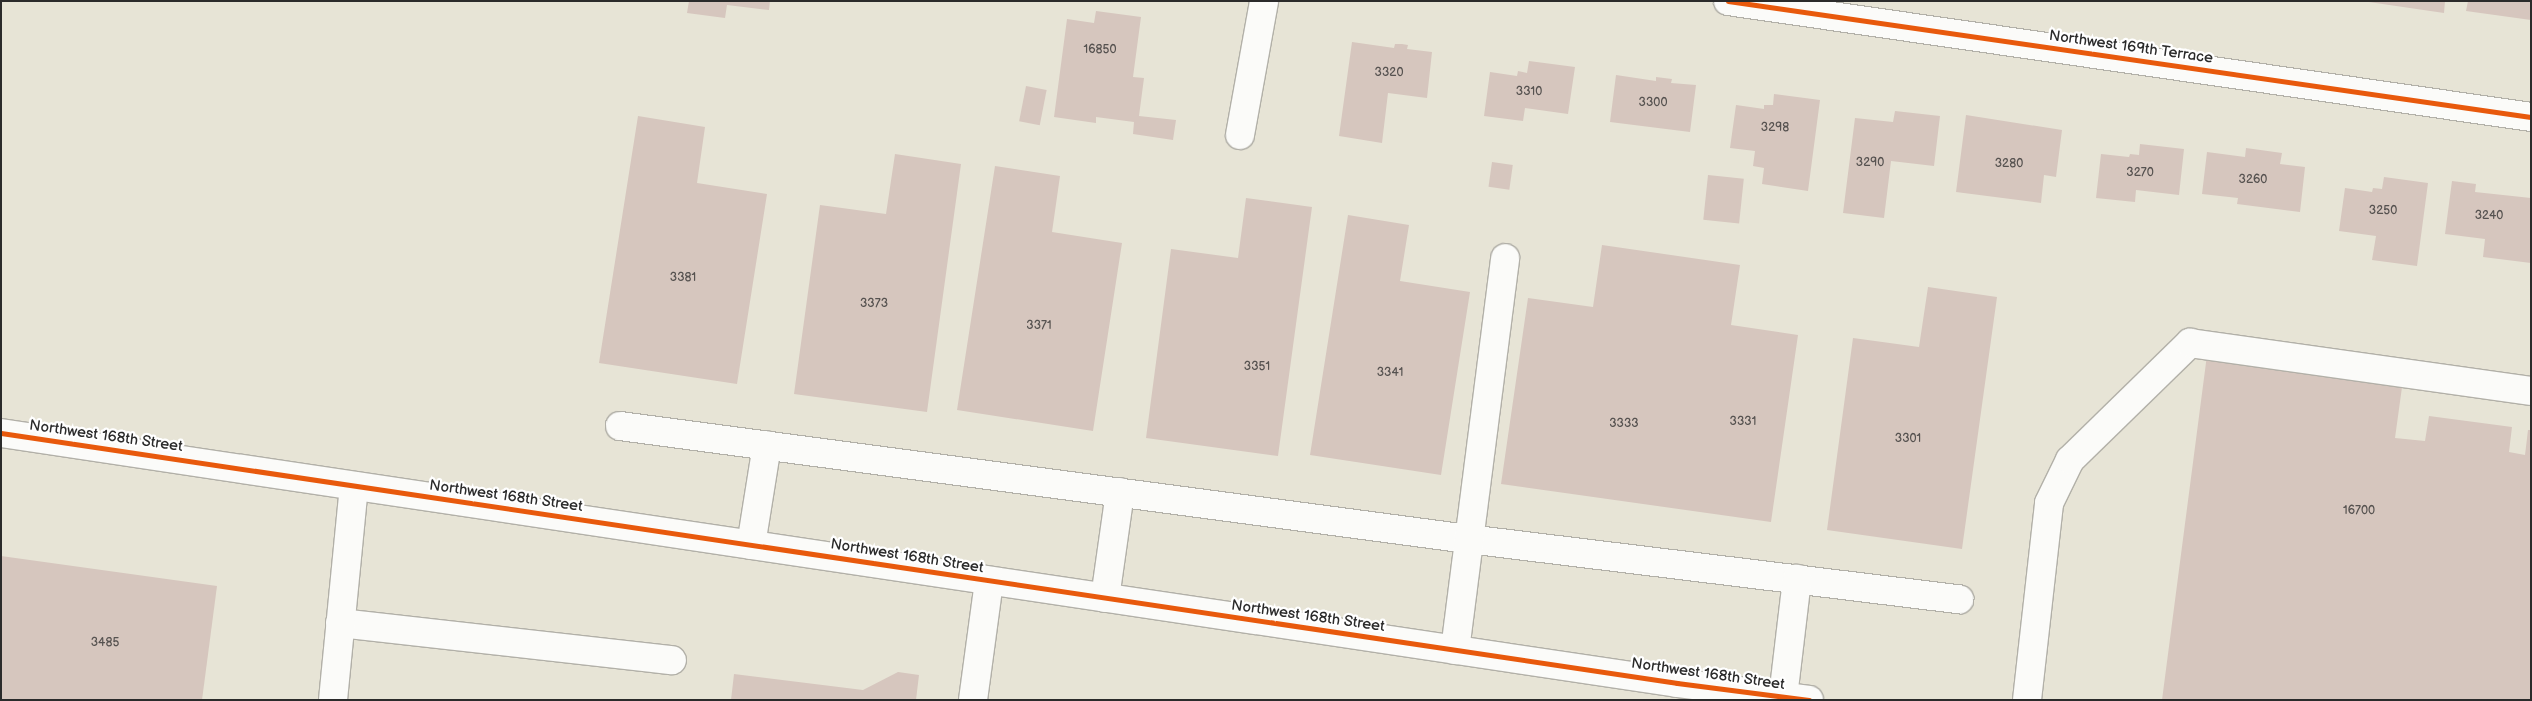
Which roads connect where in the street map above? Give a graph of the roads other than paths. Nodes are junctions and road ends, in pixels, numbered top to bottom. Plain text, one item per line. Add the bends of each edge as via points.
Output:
1 (1264, 1) edge
2 (1728, 1) edge
3 (2531, 117) edge
4 (1240, 135) dead end
5 (1505, 258) dead end
6 (2531, 391) edge
7 (620, 426) dead end
8 (1, 434) edge
9 (766, 445) junction
10 (354, 486) junction
11 (1120, 492) junction
12 (1468, 539) junction
13 (751, 545) junction
14 (1797, 579) junction
15 (989, 581) junction
16 (1105, 598) junction
17 (1959, 598) dead end
18 (340, 623) junction
19 (1455, 650) junction
20 (672, 660) dead end
21 (1783, 697) junction
22 (333, 700) edge
23 (973, 700) edge
24 (1810, 700) edge
25 (2028, 700) edge

1 - 4 street
2 - 3 street, Northwest 169th Terrace
5 - 12 street
6 - 25 street via 2190,343 2070,460 2049,503
7 - 9 street
8 - 10 street, Northwest 168th Street
9 - 11 street
9 - 13 street
10 - 13 street, Northwest 168th Street
10 - 18 street
11 - 12 street
11 - 16 street
12 - 14 street
12 - 19 street
13 - 15 street, Northwest 168th Street
14 - 17 street
14 - 21 street
15 - 16 street, Northwest 168th Street
15 - 23 street
16 - 19 street, Northwest 168th Street
18 - 20 street
18 - 22 street
19 - 21 street, Northwest 168th Street
21 - 24 street, Northwest 168th Street

